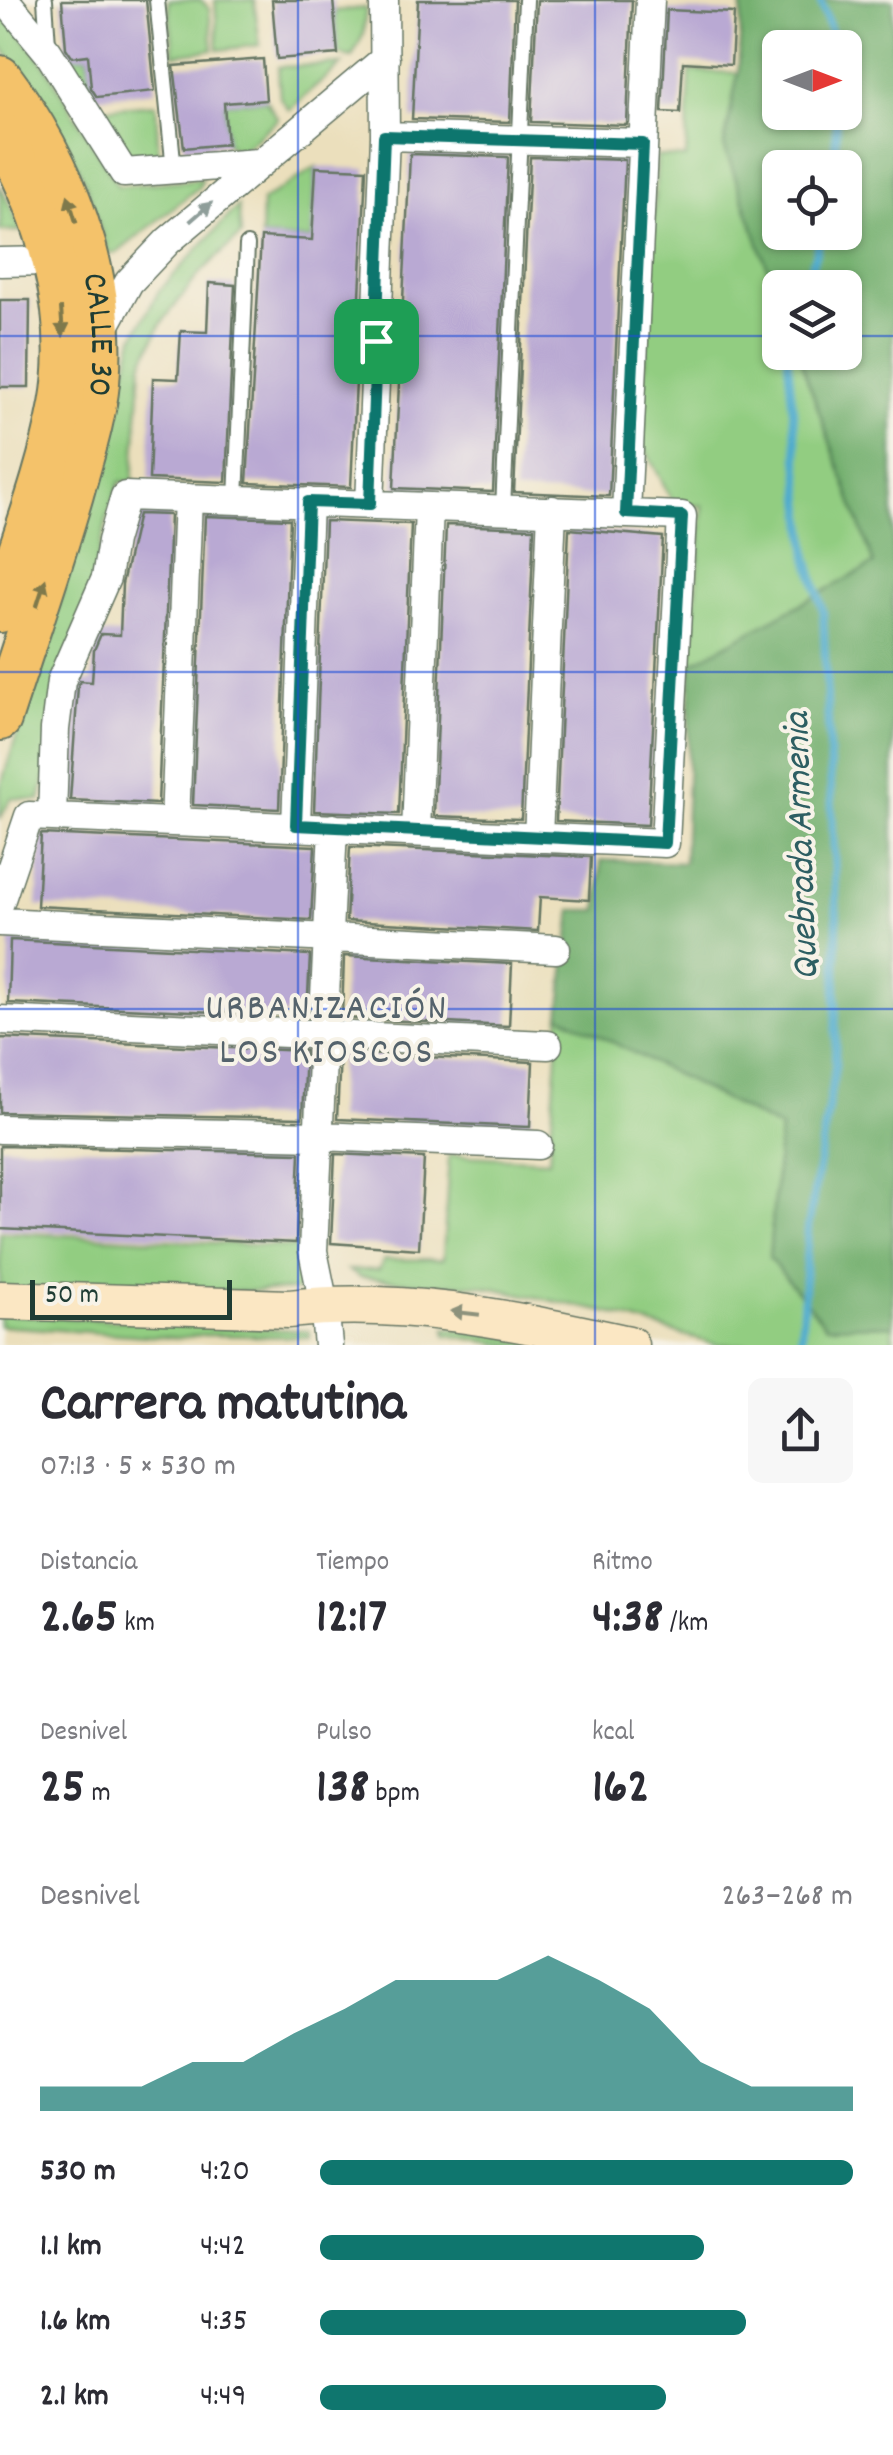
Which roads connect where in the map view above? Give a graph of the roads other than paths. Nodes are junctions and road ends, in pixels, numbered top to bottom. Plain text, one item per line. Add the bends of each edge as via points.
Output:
1 (6, 0) edge
2 (45, 0) edge
3 (157, 0) edge
4 (384, 0) edge
5 (526, 0) edge
6 (650, 0) edge
7 (48, 52) junction
8 (385, 59) junction
9 (0, 77) edge
10 (0, 132) edge
11 (384, 136) junction
12 (520, 140) junction
13 (643, 144) junction
14 (258, 163) junction
15 (174, 170) junction
16 (247, 245) dead end
17 (52, 261) junction
18 (0, 262) edge
19 (97, 340) junction
20 (188, 498) junction
21 (236, 499) junction
22 (308, 502) junction
23 (370, 504) junction
24 (430, 507) junction
25 (503, 509) junction
26 (552, 510) junction
27 (626, 513) junction
28 (0, 611) edge
29 (0, 719) edge
30 (40, 817) junction
31 (175, 822) junction
32 (296, 825) junction
33 (333, 828) junction
34 (416, 832) junction
35 (538, 838) junction
36 (0, 902) edge
37 (0, 922) edge
38 (328, 937) junction
39 (556, 948) dead end
40 (0, 1020) edge
41 (324, 1036) junction
42 (548, 1045) dead end
43 (0, 1129) edge
44 (319, 1136) junction
45 (538, 1145) dead end
46 (0, 1300) edge
47 (324, 1305) junction
48 (328, 1345) edge
49 (629, 1345) edge

1 - 7 street
2 - 7 lane
3 - 15 lane
4 - 8 street
5 - 12 lane
6 - 13 street
7 - 15 street via 124,173
8 - 11 street
8 - 14 street
19 -> 9 main road, CALLE 30 via 94,296 69,197 29,115
10 - 17 main road, CALLE 30 via 40,210
11 - 12 street
11 - 23 street
12 - 13 street
12 - 25 lane
13 - 27 street
14 - 15 street
19 -> 14 street via 129,282
16 - 21 lane
17 - 18 street
17 -> 28 main road, CALLE 30 via 64,344 62,401
29 -> 19 main road, CALLE 30 via 86,444
20 - 21 street
20 - 30 street via 125,496 106,578 60,682
20 - 31 street
21 - 22 street
22 - 23 street
22 - 32 street
23 - 24 street
24 - 25 street
24 - 34 street
25 - 26 street
26 - 27 street
26 - 35 street
27 - 35 street via 682,516 665,843
30 - 31 street
30 - 36 street
31 - 32 street
32 - 33 street
33 - 34 street
33 - 38 street
34 - 35 street
37 - 38 street
38 - 39 street
38 - 41 street
40 - 41 street
41 - 42 street
41 - 44 street
43 - 44 street
44 - 45 street
44 - 47 street via 313,1251
46 - 47 main road
47 - 48 street
49 -> 47 main road via 499,1317

